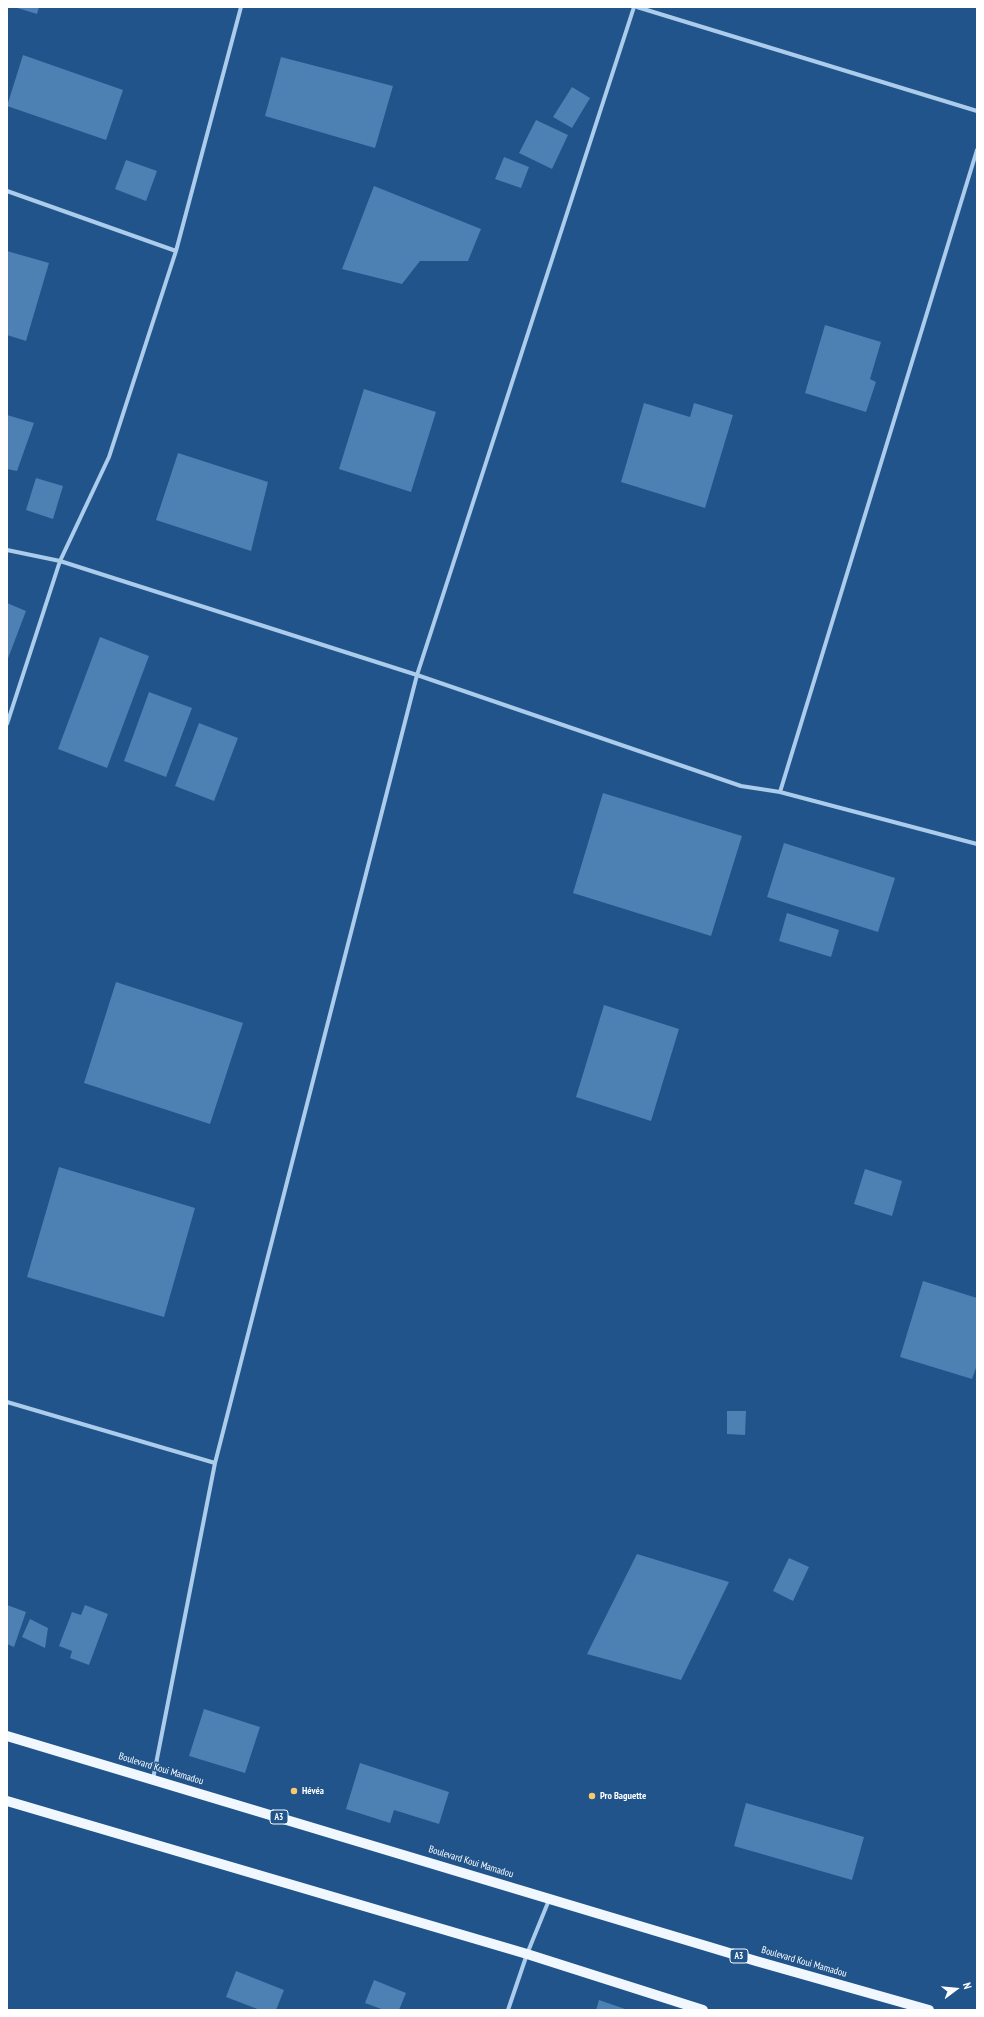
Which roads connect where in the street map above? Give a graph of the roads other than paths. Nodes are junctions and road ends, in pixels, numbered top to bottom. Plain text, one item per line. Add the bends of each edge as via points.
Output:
1 (241, 7) edge
2 (635, 7) edge
3 (977, 111) edge
4 (977, 150) edge
5 (7, 191) edge
6 (176, 251) junction
7 (7, 550) edge
8 (60, 562) junction
9 (417, 675) junction
10 (7, 724) edge
11 (780, 792) junction
12 (977, 844) edge
13 (7, 1402) edge
14 (215, 1463) junction
15 (7, 1736) edge
16 (153, 1779) junction
17 (7, 1801) edge
18 (550, 1898) junction
19 (527, 1954) junction
20 (508, 2010) edge
21 (703, 2010) edge
22 (929, 2010) edge

1 - 6 street
2 - 3 street
2 - 9 street
4 - 11 street
5 - 6 street
6 - 8 street via 109,457
7 - 8 street
8 - 9 street
8 - 10 street
9 - 11 street via 741,786
9 - 14 street
11 - 12 street
13 - 14 street
14 - 16 street
15 - 16 main road, Boulevard Koui Mamadou / A3
16 - 18 main road, Boulevard Koui Mamadou / A3
17 - 19 main road
18 - 19 street
18 - 22 main road, Boulevard Koui Mamadou / A3 via 756,1961
19 - 20 street
19 - 21 main road

